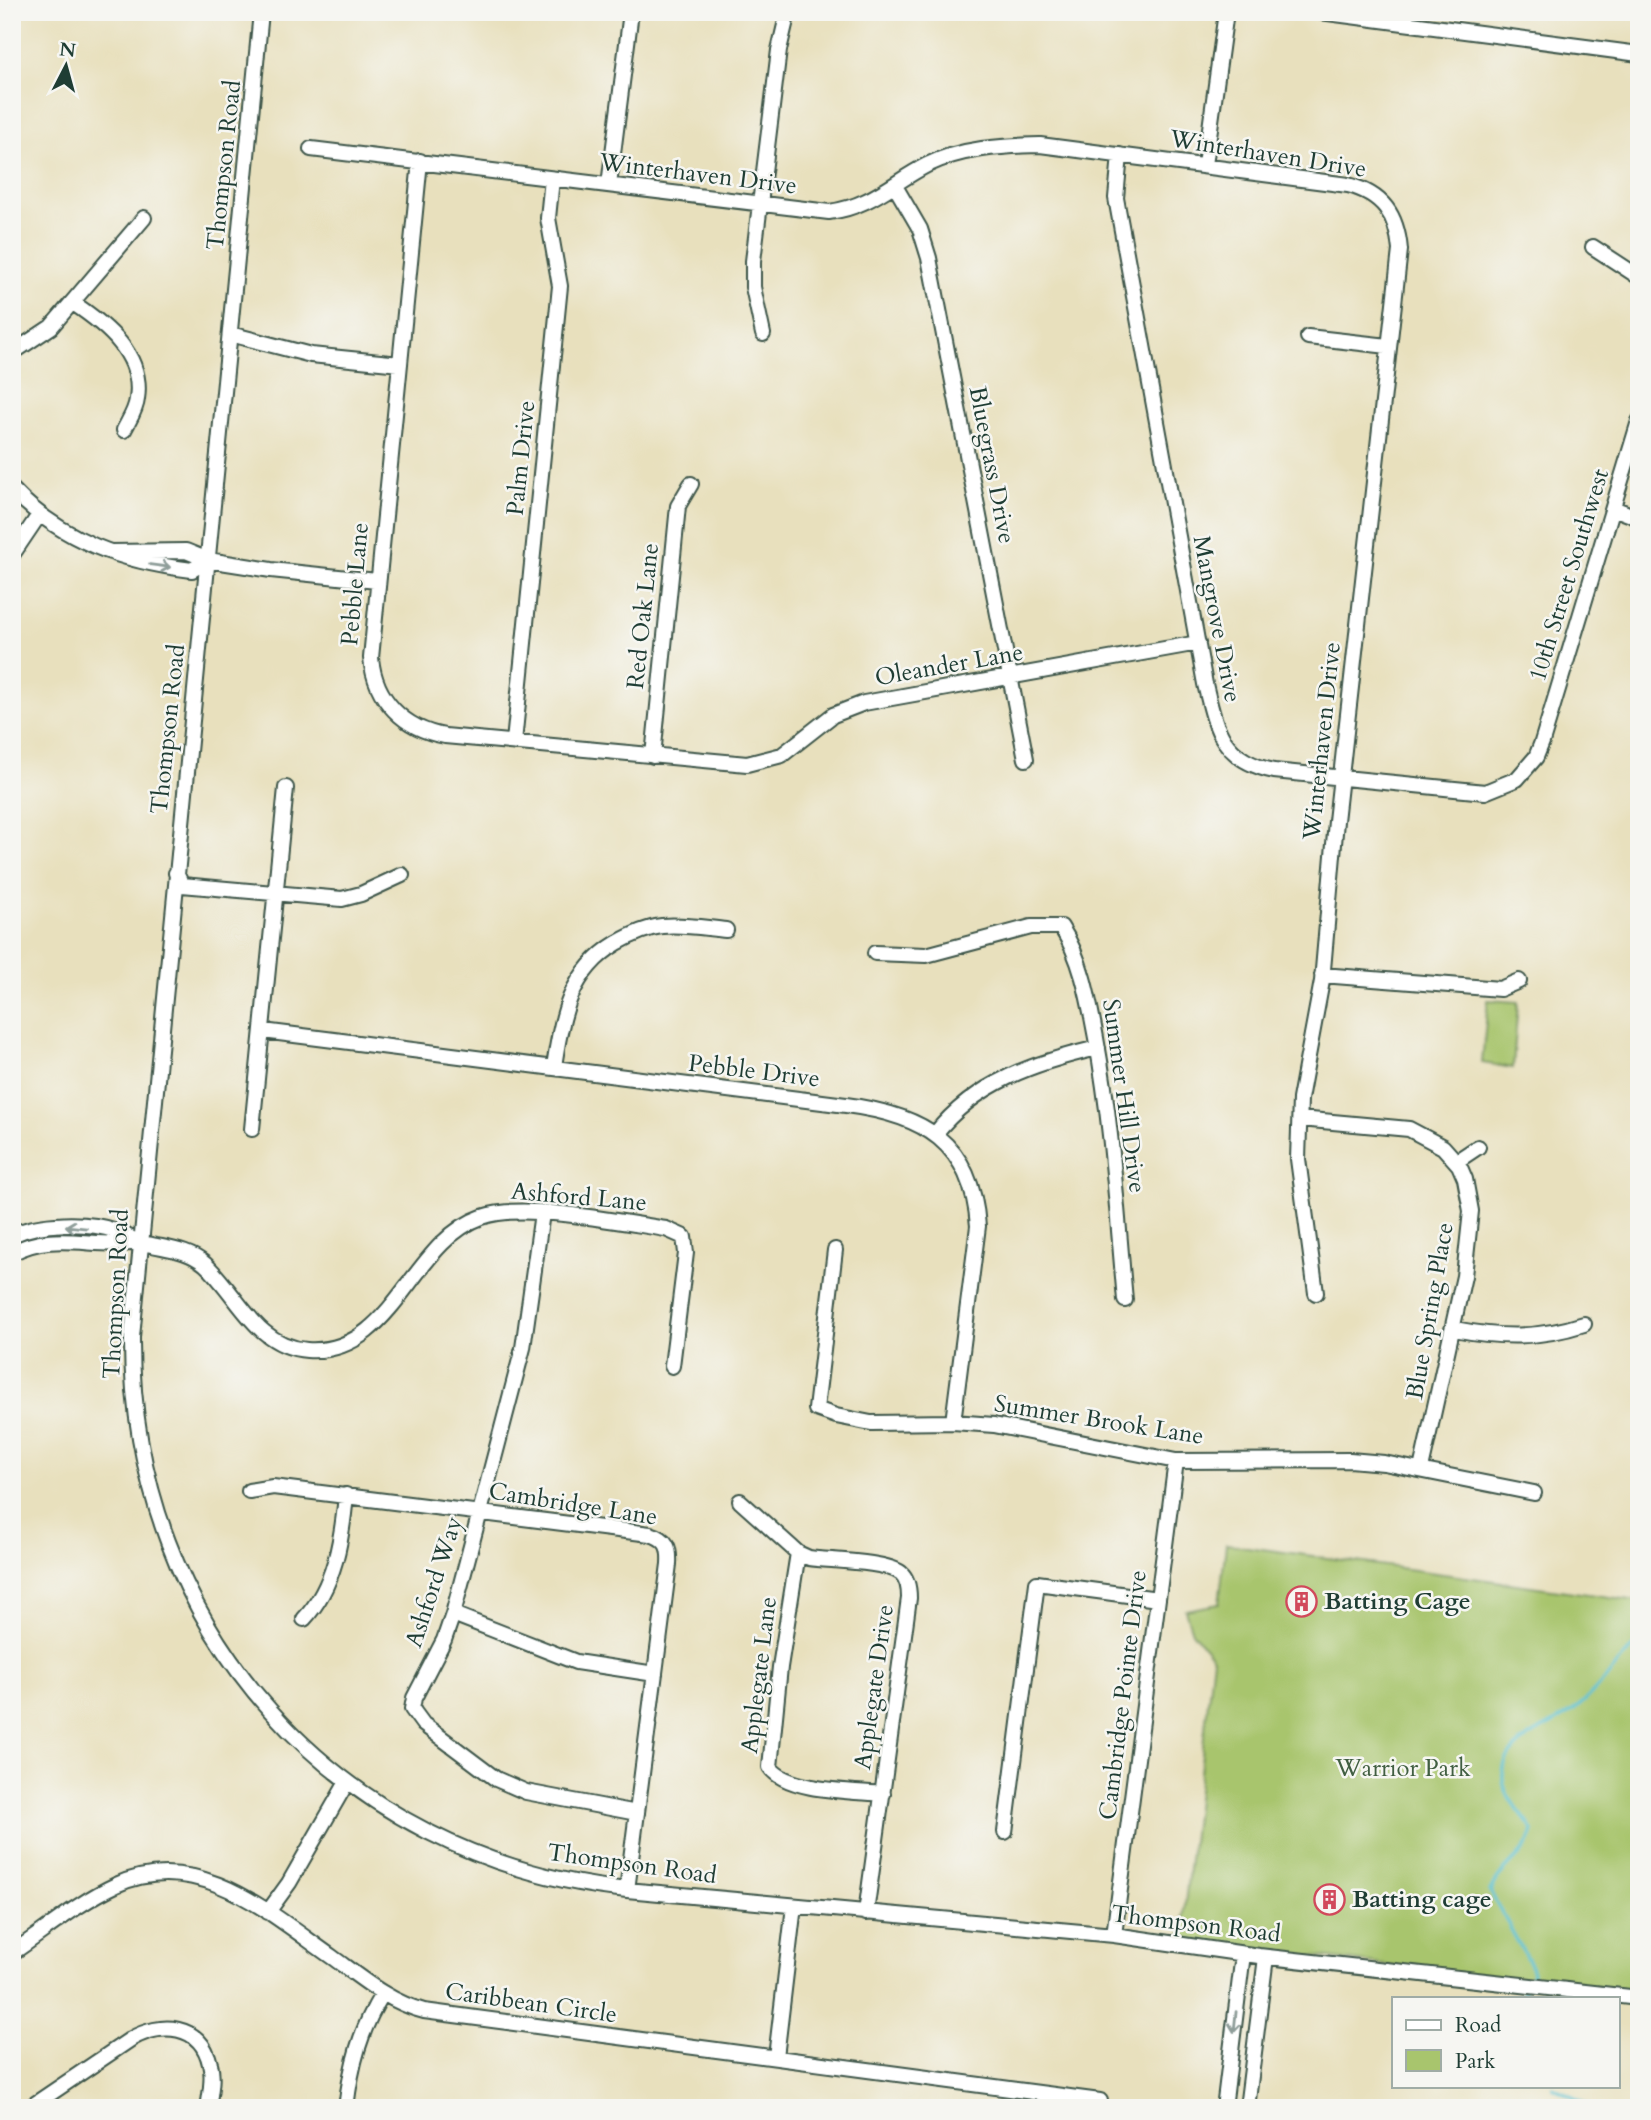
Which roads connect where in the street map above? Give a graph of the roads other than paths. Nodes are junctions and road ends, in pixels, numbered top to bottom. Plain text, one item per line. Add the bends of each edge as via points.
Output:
1 (261, 12) edge
2 (631, 12) edge
3 (788, 12) edge
4 (1226, 12) edge
5 (1320, 12) edge
6 (1419, 19) edge
7 (1639, 54) edge
8 (311, 149) dead end
9 (1120, 155) junction
10 (421, 162) junction
11 (1205, 165) junction
12 (552, 178) junction
13 (609, 185) junction
14 (895, 186) junction
15 (759, 205) junction
16 (144, 218) dead end
17 (1593, 247) dead end
18 (1639, 278) edge
19 (74, 303) junction
20 (230, 334) junction
21 (763, 334) dead end
22 (1308, 337) dead end
23 (1388, 346) junction
24 (12, 353) edge
25 (400, 364) junction
26 (1639, 421) edge
27 (124, 430) dead end
28 (691, 484) dead end
29 (12, 489) edge
30 (1612, 508) junction
31 (39, 515) junction
32 (1639, 518) edge
33 (12, 555) edge
34 (208, 560) junction
35 (377, 581) junction
36 (1198, 643) junction
37 (1008, 676) junction
38 (514, 742) junction
39 (1542, 742) joint
40 (653, 756) junction
41 (1026, 760) dead end
42 (724, 762) joint
43 (1341, 778) junction
44 (286, 788) dead end
45 (176, 873) junction
46 (402, 875) dead end
47 (277, 895) junction
48 (726, 930) dead end
49 (875, 953) dead end
50 (1322, 975) junction
51 (1520, 981) dead end
52 (262, 1031) junction
53 (1098, 1048) junction
54 (554, 1067) junction
55 (1300, 1119) junction
56 (252, 1129) dead end
57 (935, 1135) junction
58 (1478, 1147) dead end
59 (1457, 1161) junction
60 (542, 1213) junction
61 (12, 1235) edge
62 (139, 1242) junction
63 (835, 1250) dead end
64 (12, 1253) edge
65 (1316, 1293) dead end
66 (1125, 1300) dead end
67 (1584, 1324) dead end
68 (1454, 1329) junction
69 (672, 1366) dead end
70 (953, 1422) junction
71 (1176, 1461) junction
72 (1421, 1469) junction
73 (249, 1491) dead end
74 (1534, 1493) dead end
75 (346, 1495) junction
76 (740, 1501) dead end
77 (480, 1513) junction
78 (798, 1553) junction
79 (1158, 1599) junction
80 (453, 1614) junction
81 (304, 1619) dead end
82 (655, 1674) junction
83 (347, 1782) junction
84 (883, 1794) junction
85 (637, 1813) junction
86 (1005, 1832) dead end
87 (626, 1890) junction
88 (794, 1906) junction
89 (268, 1912) junction
90 (866, 1913) junction
91 (1114, 1935) junction
92 (12, 1952) edge
93 (1243, 1954) junction
94 (1266, 1956) junction
95 (383, 1993) junction
96 (1639, 1998) edge
97 (776, 2057) junction
98 (1100, 2101) dead end
99 (29, 2108) edge
100 (208, 2108) edge
101 (346, 2108) edge
102 (1224, 2108) edge
103 (1247, 2108) edge

1 - 20 street, Thompson Road
2 - 13 street
3 - 15 street
4 - 11 street
5 - 6 street
6 - 7 street
8 - 10 street, Winterhaven Drive
9 - 11 street, Winterhaven Drive
9 - 14 street, Winterhaven Drive via 1040,145 993,147 939,160
9 - 36 street, Mangrove Drive via 1116,198
10 - 12 street, Winterhaven Drive
10 - 25 street, Pebble Lane
11 - 23 street, Winterhaven Drive via 1348,185 1368,191 1382,202 1395,222 1399,250
12 - 13 street, Winterhaven Drive
12 - 38 street, Palm Drive via 548,218 560,286
13 - 15 street, Winterhaven Drive
14 - 15 street, Winterhaven Drive via 874,200 841,211
14 - 37 street, Bluegrass Drive via 920,229 929,258
15 - 21 street via 753,287
16 - 19 street
17 - 18 street
19 - 24 street via 39,338
19 - 27 street via 105,326 134,365 137,399
20 - 25 street via 311,355
20 - 34 street, Thompson Road
22 - 23 street
23 - 43 street, Winterhaven Drive
25 - 35 street, Pebble Lane
26 - 30 street, 10th Street Southwest
28 - 40 street, Red Oak Lane via 678,506
29 - 31 street
30 - 32 street
30 - 39 street, 10th Street Southwest
31 - 33 street
31 - 34 street via 69,536 150,565 192,570
34 - 35 street
34 - 45 street, Thompson Road
35 - 38 street, Pebble Lane via 372,668 392,709 427,733
36 - 37 street, Oleander Lane
36 - 43 street, Mangrove Drive via 1213,720 1228,748 1261,768
37 - 41 street, Bluegrass Drive
37 - 42 street, Oleander Lane via 864,703 833,715 782,755 761,762
38 - 40 street, Pebble Lane
39 - 43 street, Mangrove Drive via 1517,779 1493,791
40 - 42 street, Pebble Lane
43 - 50 street, Winterhaven Drive
44 - 47 street
45 - 47 street via 182,885
45 - 62 street, Thompson Road
46 - 47 street via 350,898
47 - 52 street
48 - 54 street via 661,926 635,934 600,955 576,982 566,1003
49 - 53 street, Summer Hill Drive via 926,955 1031,927 1061,927 1071,942 1085,986
50 - 51 street via 1500,989
50 - 55 street, Winterhaven Drive
52 - 54 street, Pebble Drive
52 - 56 street
53 - 57 street via 1041,1063 999,1081 964,1104
53 - 66 street, Summer Hill Drive
54 - 57 street, Pebble Drive via 876,1109 909,1118
55 - 59 street via 1409,1129 1443,1147
55 - 65 street, Winterhaven Drive via 1298,1159
57 - 70 street, Pebble Drive via 965,1171 977,1219
58 - 59 street
59 - 68 street, Blue Spring Place via 1471,1211
60 - 62 street, Ashford Lane via 508,1210 465,1225 442,1243 370,1330 358,1339 320,1350 291,1348 274,1340 192,1255
60 - 69 street, Ashford Lane via 666,1229 684,1237
60 - 77 street, Ashford Way via 523,1348
62 -> 61 street via 114,1230 63,1225 34,1226
62 - 64 street via 112,1246 57,1240
62 - 83 street, Thompson Road via 131,1367 139,1442 162,1528 194,1602 236,1670 283,1725
63 - 70 street, Summer Brook Lane via 816,1409 871,1423
67 - 68 street via 1527,1338
68 - 72 street, Blue Spring Place
70 - 71 street, Summer Brook Lane via 1011,1428
71 - 72 street, Summer Brook Lane via 1350,1460
71 - 79 street, Cambridge Pointe Drive
72 - 74 street, Summer Brook Lane
73 - 75 street, Cambridge Lane via 273,1487
75 - 77 street, Cambridge Lane
75 - 81 street via 337,1559 317,1605
76 - 78 street
77 - 80 street, Ashford Way
77 - 82 street, Cambridge Lane via 660,1537 670,1548
78 - 84 street, Applegate Drive via 884,1567 898,1572 907,1583 909,1598
78 - 84 street, Applegate Lane via 770,1767 797,1784
79 - 86 street via 1037,1583
79 - 91 street, Cambridge Pointe Drive
80 - 82 street via 576,1662
80 - 85 street, Ashford Way via 414,1698 416,1717 496,1779 519,1789
82 - 85 street, Cambridge Lane
83 - 87 street, Thompson Road via 400,1818 481,1857 550,1878
83 - 89 street
84 - 90 street, Applegate Drive
85 - 87 street, Cambridge Lane
87 - 88 street, Thompson Road
88 - 90 street, Thompson Road
88 - 97 street
89 - 92 street, Caribbean Circle via 202,1878 168,1873 142,1876 97,1895
89 - 95 street, Caribbean Circle
90 - 91 street, Thompson Road
91 - 93 street, Thompson Road
93 - 94 street, Thompson Road
93 -> 102 street
94 - 96 street, Thompson Road
94 - 103 street
95 - 97 street, Caribbean Circle via 413,2008 452,2016
95 - 101 street via 353,2057
97 - 98 street, Caribbean Circle
99 - 100 street via 144,2031 163,2027 185,2032 206,2053 211,2068

